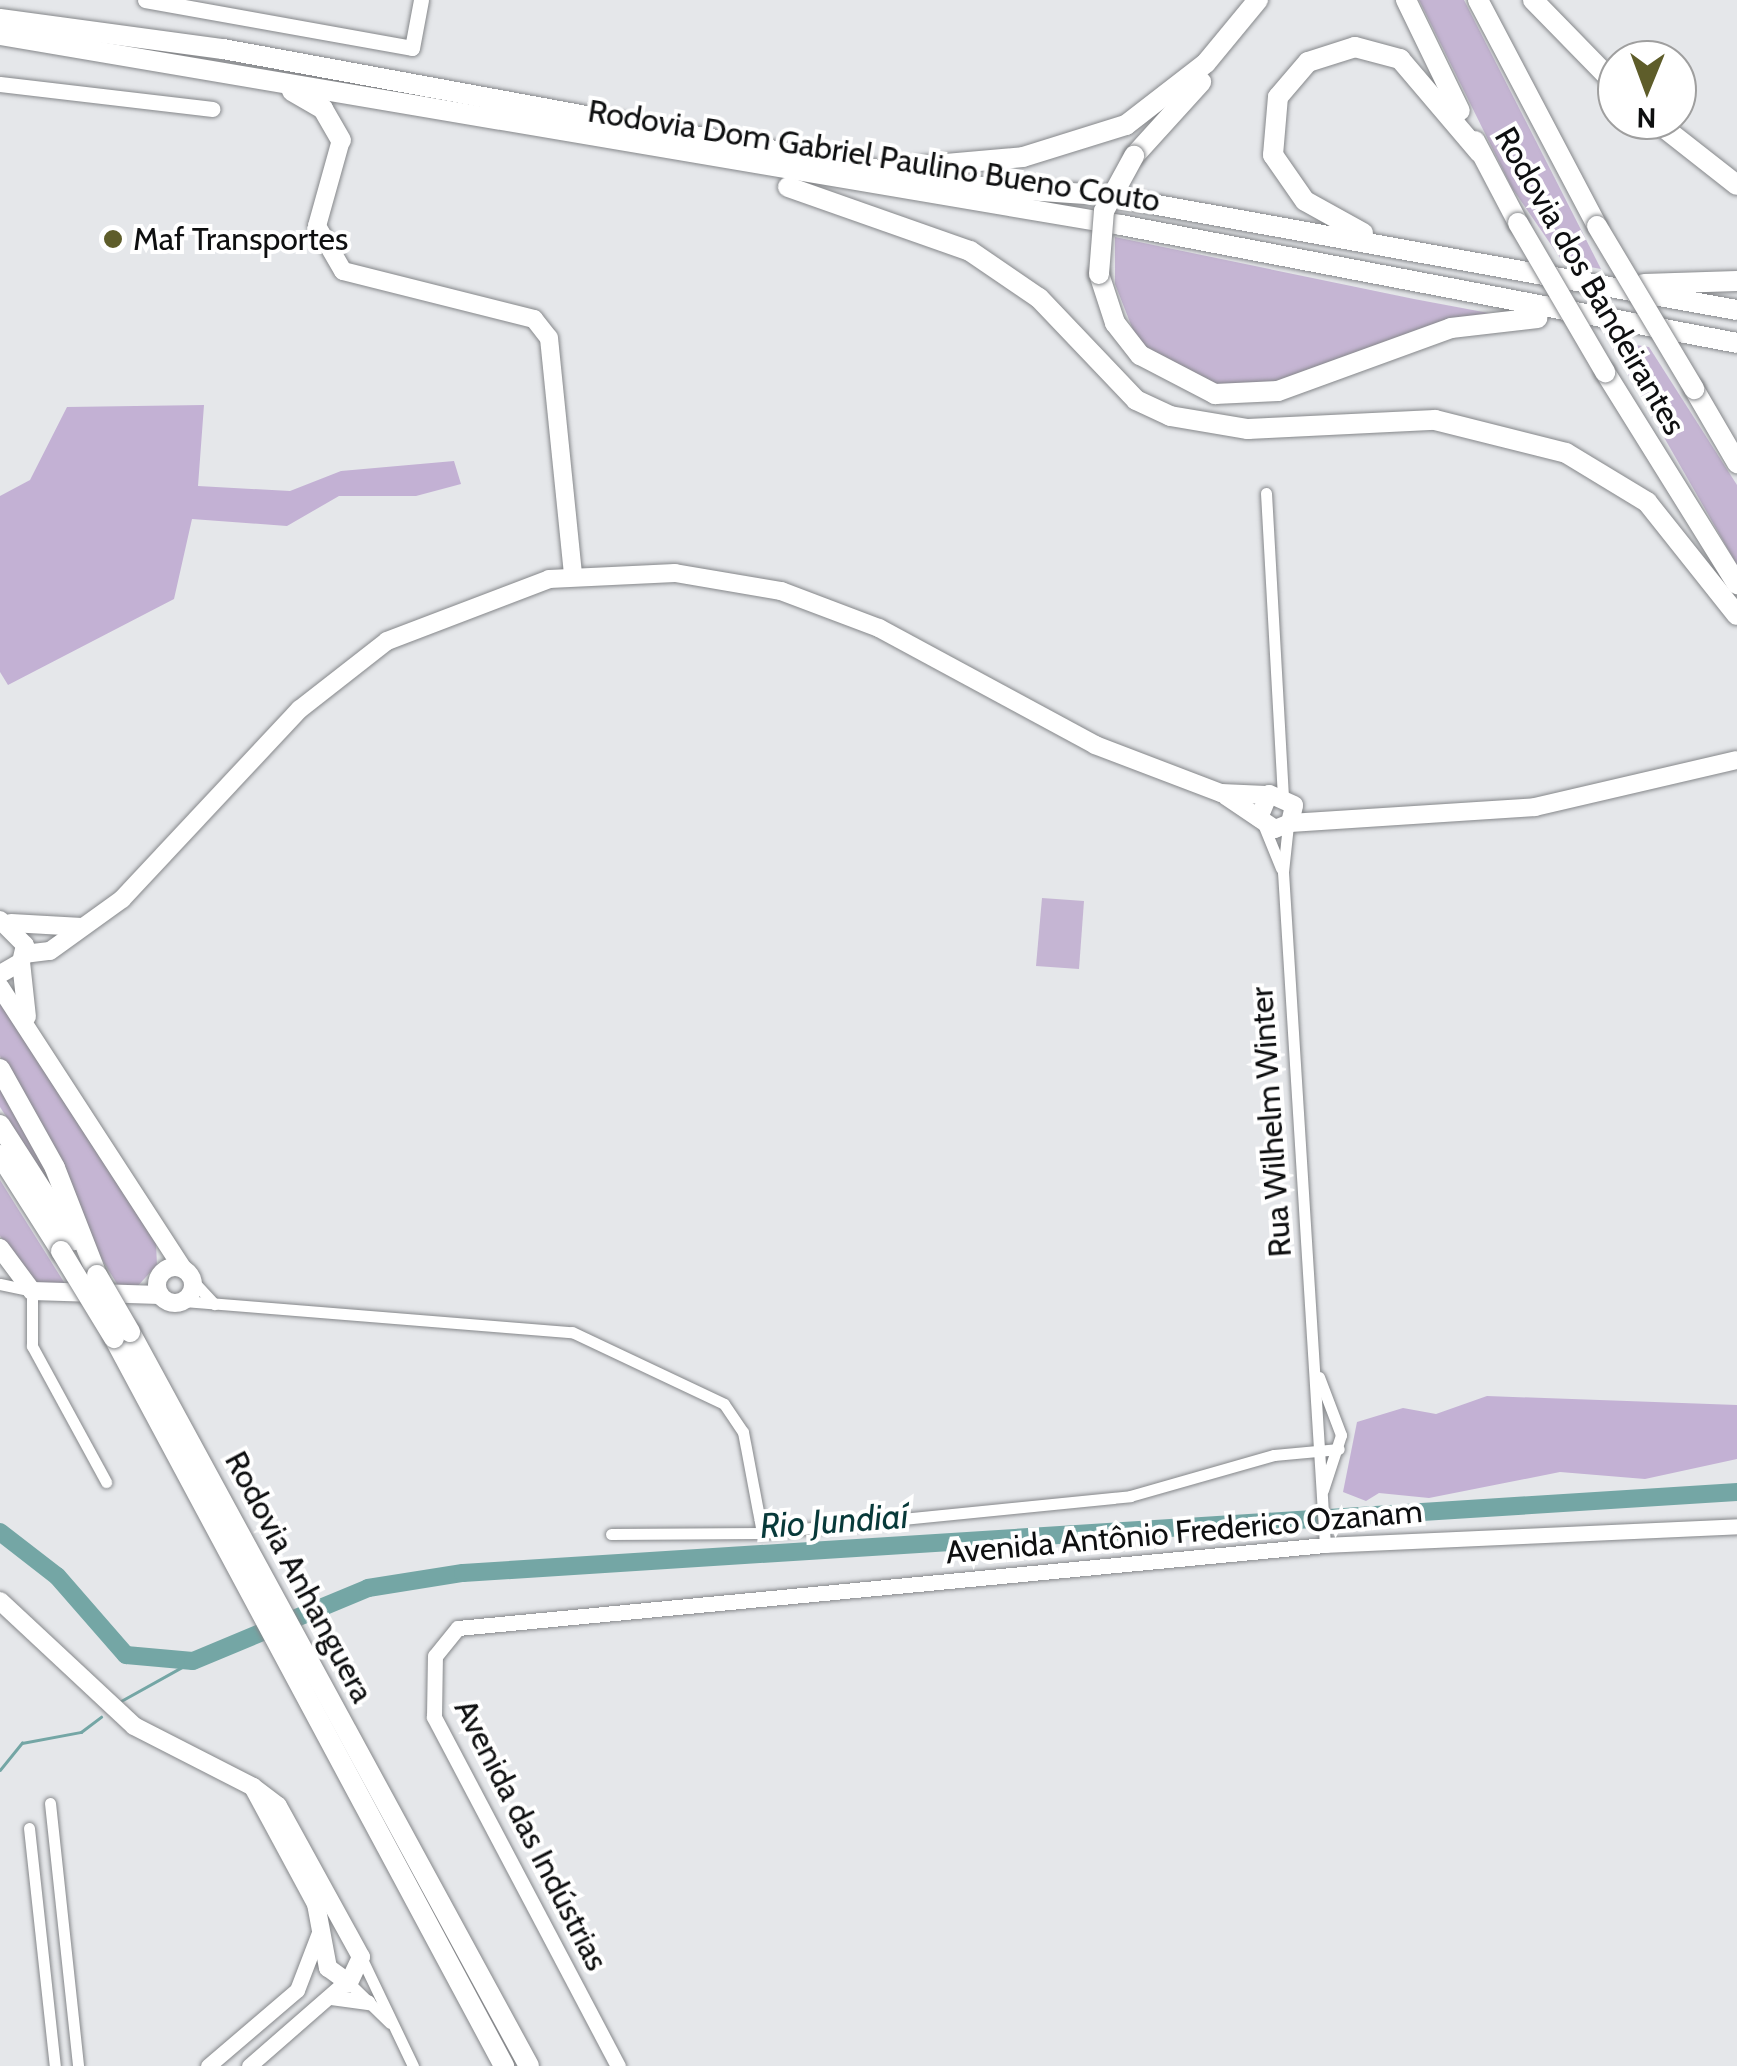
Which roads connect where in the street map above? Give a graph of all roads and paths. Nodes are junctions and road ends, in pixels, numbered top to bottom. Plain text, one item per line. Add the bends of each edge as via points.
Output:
1 (145, 0) edge
2 (421, 0) edge
3 (1259, 0) edge
4 (1406, 0) edge
5 (1478, 0) edge
6 (1532, 0) edge
7 (0, 20) edge
8 (0, 35) edge
9 (65, 44) junction
10 (0, 46) edge
11 (1597, 66) edge
12 (213, 68) junction
13 (0, 84) edge
14 (213, 110) dead end
15 (341, 140) joint
16 (1679, 140) edge
17 (656, 152) junction
18 (1480, 153) junction
19 (795, 156) junction
20 (1737, 186) edge
21 (1388, 244) junction
22 (1737, 281) edge
23 (1606, 285) junction
24 (1737, 310) edge
25 (1611, 322) junction
26 (1737, 346) edge
27 (1698, 398) junction
28 (1737, 443) edge
29 (1737, 463) edge
30 (1266, 494) dead end
31 (573, 576) junction
32 (1737, 584) edge
33 (1737, 615) edge
34 (1737, 760) edge
35 (1221, 793) junction
36 (1276, 794) junction
37 (1336, 816) junction
38 (1261, 821) junction
39 (1289, 824) junction
40 (1282, 872) junction
41 (5, 922) edge
42 (82, 928) junction
43 (23, 958) junction
44 (0, 974) edge
45 (0, 988) edge
46 (29, 1028) junction
47 (0, 1069) edge
48 (0, 1126) edge
49 (0, 1155) edge
50 (0, 1248) edge
51 (97, 1275) junction
52 (171, 1279) junction
53 (0, 1284) edge
54 (32, 1291) junction
55 (183, 1301) joint
56 (214, 1304) junction
57 (122, 1335) junction
58 (1316, 1368) junction
59 (1339, 1424) junction
60 (1314, 1425) junction
61 (1314, 1447) junction
62 (1339, 1449) junction
63 (106, 1482) dead end
64 (1323, 1493) junction
65 (1737, 1526) edge
66 (762, 1533) junction
67 (611, 1534) dead end
68 (1325, 1539) junction
69 (1, 1605) edge
70 (458, 1628) joint
71 (303, 1669) junction
72 (50, 1803) dead end
73 (29, 1828) dead end
74 (54, 1840) junction
75 (31, 1842) junction
76 (304, 1867) junction
77 (346, 1928) junction
78 (320, 1930) junction
79 (362, 1958) junction
80 (341, 1988) junction
81 (368, 2002) joint
82 (396, 2029) junction
83 (210, 2065) edge
84 (55, 2066) edge
85 (78, 2066) edge
86 (248, 2066) edge
87 (413, 2066) edge
88 (504, 2066) edge
89 (529, 2066) edge
90 (618, 2066) edge

1 - 2 street via 412,48
3 - 19 highway via 1181,86 1126,126 1080,144 945,166
3 - 25 highway, bridge via 1217,66 1134,156 1104,212 1099,274 1115,323 1140,355 1215,394 1307,384 1487,321
4 - 18 highway, Rodovia dos Bandeirantes
5 - 27 highway, Rodovia dos Bandeirantes, bridge via 1597,226
6 - 11 highway
7 - 19 highway, Rodovia Dom Gabriel Paulino Bueno Couto via 186,43
8 - 9 highway, Rodovia Dom Gabriel Paulino Bueno Couto
9 - 10 highway
9 - 12 highway, Rodovia Dom Gabriel Paulino Bueno Couto
12 - 15 highway via 308,95
12 - 17 highway, Rodovia Dom Gabriel Paulino Bueno Couto
13 - 14 street
15 - 31 main road via 317,226 343,272 534,319 549,338
16 - 20 highway
17 - 25 highway, Rodovia Dom Gabriel Paulino Bueno Couto via 1121,225
17 - 33 highway via 816,194 970,251 1039,298 1136,400 1170,416 1248,430 1458,422 1566,453 1647,502
18 - 21 highway via 1400,58 1340,48 1298,70 1273,113 1281,175 1305,202
18 - 32 highway, Rodovia dos Bandeirantes, bridge
19 - 21 highway, Rodovia Dom Gabriel Paulino Bueno Couto
21 - 23 highway, Rodovia Dom Gabriel Paulino Bueno Couto
22 - 23 highway
23 - 24 highway, Rodovia Dom Gabriel Paulino Bueno Couto
25 - 26 highway, Rodovia Dom Gabriel Paulino Bueno Couto
27 - 28 highway
27 - 29 highway, Rodovia dos Bandeirantes
30 - 36 street
31 - 35 main road via 675,573 780,591 878,628 1095,745
31 - 42 main road via 492,595 388,641 300,708 122,899
34 - 37 main road via 1535,807
35 - 36 main road
35 - 38 main road
36 - 37 main road
36 - 38 main road
36 - 39 main road
37 - 39 main road
38 - 39 main road
38 - 40 street, Rua Wilhelm Winter
39 - 40 street, Rua Wilhelm Winter
40 - 58 street, Rua Wilhelm Winter
41 - 42 main road
41 - 43 main road
42 - 43 main road via 50,950
43 - 44 main road
43 - 46 main road
45 - 46 main road
46 - 52 main road via 161,1230
47 - 51 highway via 47,1152
48 - 51 highway, Rodovia Anhanguera
49 - 57 highway, Rodovia Anhanguera, bridge
50 - 54 main road
51 - 57 highway, Rodovia Anhanguera, bridge
52 - 54 main road via 132,1296
52 - 55 main road
52 - 56 street
53 - 54 street
54 - 63 street via 32,1346
55 - 56 street
56 - 66 street via 572,1332 724,1404 744,1432
57 - 71 highway, Rodovia Anhanguera
58 - 59 street
58 - 60 street
59 - 60 street
59 - 62 street
60 - 61 street
61 - 62 street
61 - 64 street
61 - 66 street via 1130,1496
62 - 64 street
64 - 68 street
65 - 68 street, Avenida Antônio Frederico Ozanam
66 - 67 street
68 - 70 street, Avenida Antônio Frederico Ozanam
69 - 76 main road via 113,1709 253,1787
70 - 90 street, Avenida das Indústrias via 435,1656 434,1717
71 - 88 highway, Rodovia Anhanguera
71 - 89 highway, Rodovia Anhanguera
72 - 74 street
73 - 75 street
74 - 75 street
74 - 85 street
75 - 84 street
76 - 77 main road
76 - 78 main road
77 - 78 main road
77 - 79 main road
78 - 80 main road via 328,1968
78 - 83 street via 297,1990
79 - 80 main road
79 - 82 street
80 - 81 street
80 - 86 street
81 - 82 street
82 - 87 street

